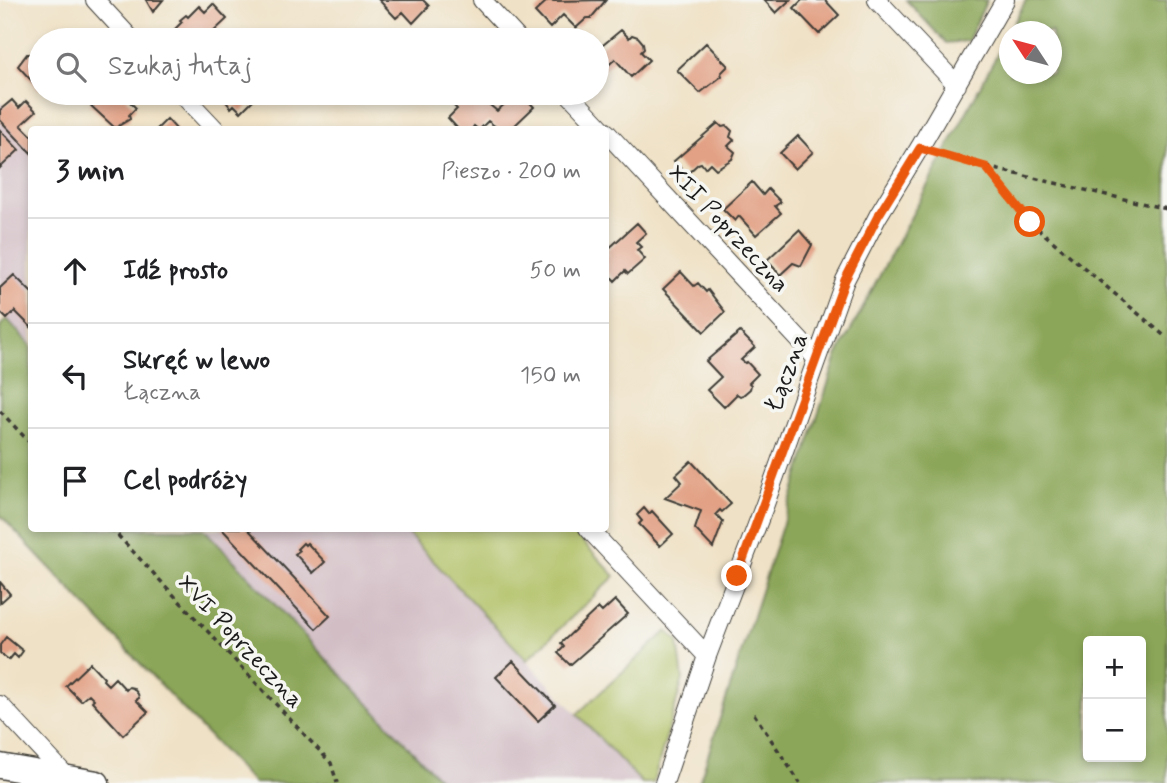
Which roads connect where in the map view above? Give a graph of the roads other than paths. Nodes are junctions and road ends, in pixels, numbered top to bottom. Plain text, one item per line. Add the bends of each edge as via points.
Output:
1 (95, 0) edge
2 (482, 0) edge
3 (877, 0) edge
4 (1005, 0) edge
5 (121, 28) edge
6 (508, 28) edge
7 (957, 85) junction
8 (192, 105) edge
9 (579, 105) edge
10 (212, 126) edge
11 (599, 126) edge
12 (609, 136) edge
13 (816, 358) junction
14 (592, 532) edge
15 (707, 656) junction
16 (0, 705) edge
17 (0, 766) edge
18 (67, 777) junction
19 (97, 783) edge
20 (664, 783) edge

1 - 5 street
2 - 6 street
3 - 7 street
4 - 7 street, Łączna
7 - 13 street, Łączna via 878,216 845,280
8 - 10 street
9 - 11 street, XII Poprzeczna
12 - 13 street, XII Poprzeczna
13 - 15 street, Łączna
14 - 15 street
15 - 20 street, Łączna
16 - 18 street
17 - 18 street
18 - 19 street

